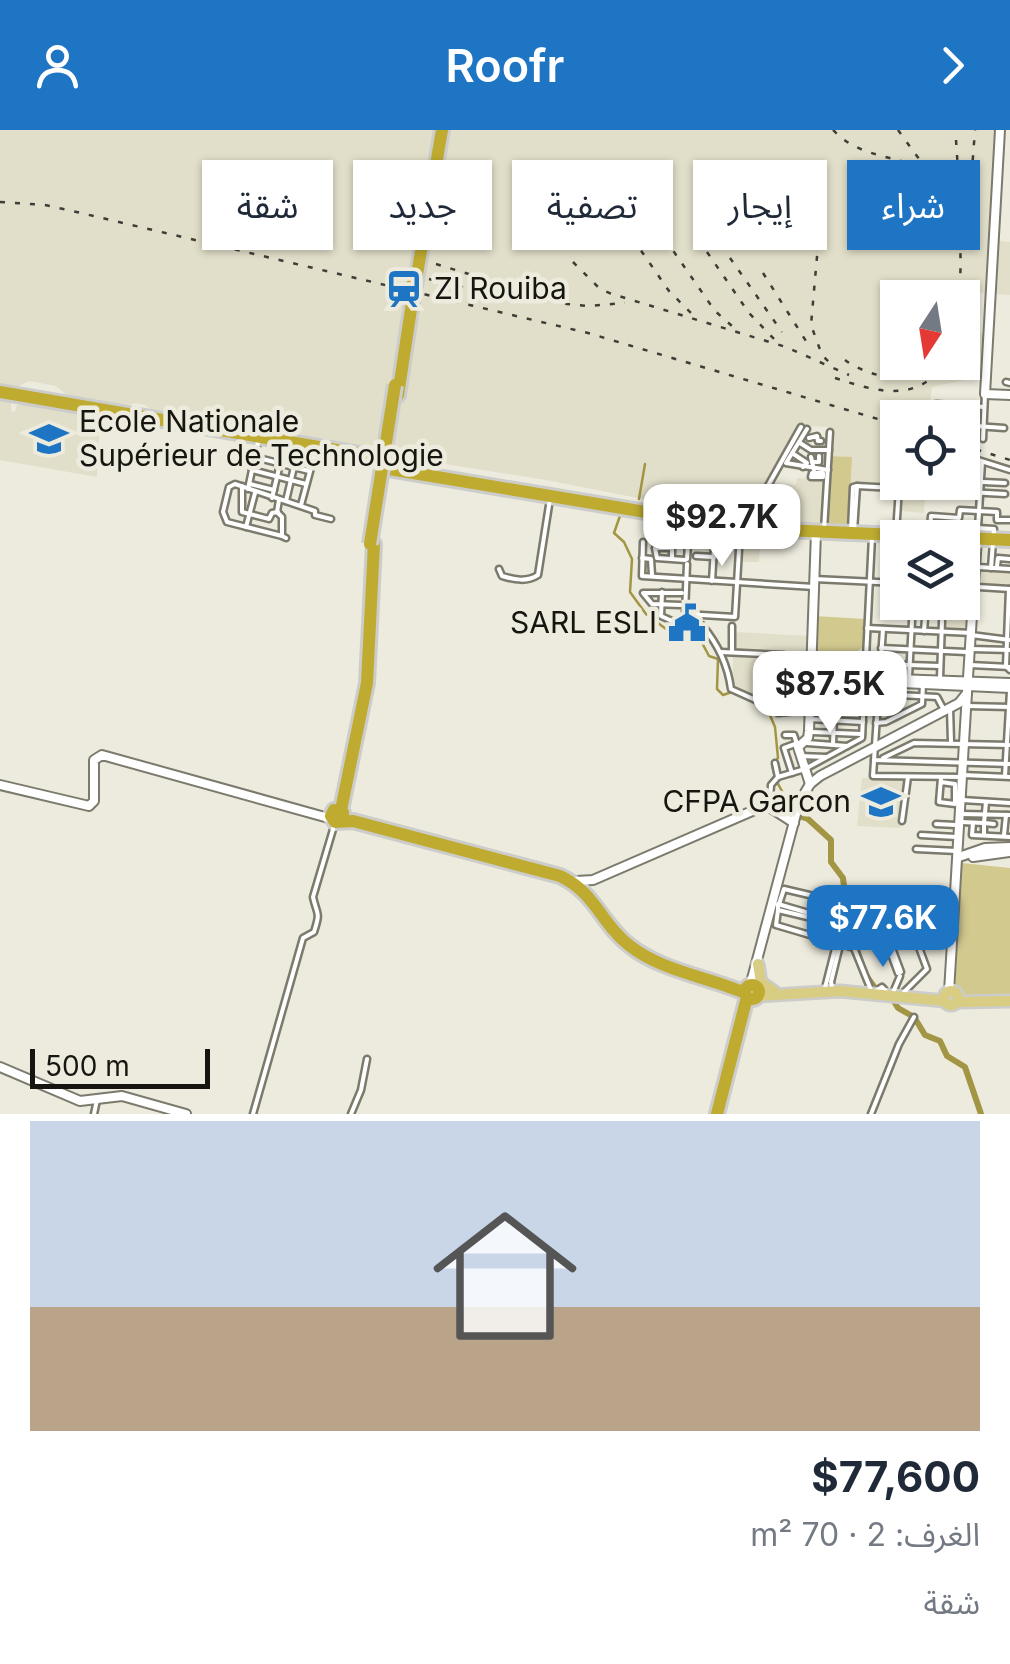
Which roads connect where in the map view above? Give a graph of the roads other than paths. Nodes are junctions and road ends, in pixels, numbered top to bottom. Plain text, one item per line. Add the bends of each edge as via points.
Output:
1 (441, 130) edge
2 (1000, 130) edge
3 (396, 386) junction
4 (1009, 388) edge
5 (985, 392) junction
6 (0, 393) edge
7 (980, 407) edge
8 (984, 407) junction
9 (980, 426) edge
10 (983, 426) junction
11 (1004, 428) dead end
12 (830, 432) dead end
13 (816, 439) dead end
14 (983, 439) dead end
15 (799, 442) junction
16 (256, 450) junction
17 (814, 450) junction
18 (829, 450) junction
19 (315, 453) junction
20 (792, 453) junction
21 (819, 456) dead end
22 (808, 462) junction
23 (982, 462) joint
24 (383, 463) junction
25 (280, 464) junction
26 (294, 467) junction
27 (252, 470) junction
28 (828, 470) junction
29 (1010, 470) edge
30 (309, 471) junction
31 (816, 472) junction
32 (278, 476) junction
33 (291, 480) junction
34 (980, 482) joint
35 (1005, 483) dead end
36 (306, 484) junction
37 (247, 486) junction
38 (880, 488) edge
39 (274, 490) junction
40 (255, 493) junction
41 (980, 493) edge
42 (551, 494) junction
43 (1005, 494) dead end
44 (272, 498) junction
45 (284, 499) junction
46 (980, 500) edge
47 (302, 502) junction
48 (979, 510) junction
49 (278, 512) junction
50 (250, 514) junction
51 (331, 519) dead end
52 (931, 520) edge
53 (978, 520) edge
54 (1010, 520) edge
55 (717, 525) junction
56 (246, 527) junction
57 (743, 528) junction
58 (688, 529) junction
59 (820, 529) junction
60 (852, 531) junction
61 (872, 532) junction
62 (880, 532) edge
63 (980, 538) edge
64 (993, 539) junction
65 (1010, 540) edge
66 (643, 542) dead end
67 (672, 548) junction
68 (696, 556) dead end
69 (714, 557) junction
70 (642, 558) junction
71 (672, 559) junction
72 (1010, 559) edge
73 (687, 564) dead end
74 (980, 566) edge
75 (370, 568) junction
76 (994, 568) junction
77 (499, 569) dead end
78 (1010, 569) edge
79 (652, 577) junction
80 (686, 580) junction
81 (712, 581) junction
82 (738, 582) junction
83 (870, 582) junction
84 (880, 582) edge
85 (814, 583) junction
86 (980, 587) edge
87 (1010, 589) edge
88 (662, 592) junction
89 (682, 593) dead end
90 (662, 604) junction
91 (682, 605) dead end
92 (912, 620) edge
93 (925, 620) edge
94 (972, 620) edge
95 (942, 621) dead end
96 (1009, 625) edge
97 (732, 626) dead end
98 (867, 628) junction
99 (882, 629) junction
100 (912, 631) junction
101 (924, 631) junction
102 (941, 632) junction
103 (972, 634) junction
104 (1009, 639) edge
105 (881, 648) junction
106 (911, 649) junction
107 (940, 650) junction
108 (971, 651) junction
109 (1008, 651) edge
110 (720, 652) junction
111 (732, 652) junction
112 (810, 660) junction
113 (865, 664) junction
114 (880, 664) junction
115 (970, 665) junction
116 (910, 666) junction
117 (940, 666) junction
118 (1009, 669) edge
119 (810, 676) junction
120 (910, 678) junction
121 (940, 678) junction
122 (865, 679) junction
123 (879, 679) junction
124 (835, 680) junction
125 (923, 684) junction
126 (968, 686) junction
127 (1010, 686) edge
128 (809, 693) junction
129 (835, 694) junction
130 (878, 694) junction
131 (865, 696) junction
132 (922, 697) junction
133 (964, 706) junction
134 (1009, 707) edge
135 (834, 708) junction
136 (864, 709) junction
137 (947, 709) junction
138 (809, 710) junction
139 (778, 713) dead end
140 (834, 720) junction
141 (864, 722) junction
142 (876, 722) junction
143 (1009, 726) edge
144 (808, 731) junction
145 (834, 732) junction
146 (862, 734) junction
147 (785, 735) dead end
148 (799, 743) junction
149 (951, 743) junction
150 (965, 743) junction
151 (834, 744) junction
152 (1008, 745) edge
153 (847, 746) junction
154 (875, 746) junction
155 (800, 756) junction
156 (826, 757) junction
157 (874, 760) junction
158 (774, 762) dead end
159 (964, 762) junction
160 (1008, 764) edge
161 (805, 768) junction
162 (792, 773) junction
163 (908, 776) junction
164 (963, 776) junction
165 (1007, 777) edge
166 (776, 778) junction
167 (941, 779) junction
168 (810, 784) junction
169 (0, 785) edge
170 (770, 799) dead end
171 (962, 800) junction
172 (986, 802) junction
173 (1010, 803) edge
174 (985, 814) junction
175 (335, 815) junction
176 (1008, 815) edge
177 (961, 820) junction
178 (902, 822) dead end
179 (794, 823) junction
180 (973, 823) junction
181 (936, 824) dead end
182 (984, 824) junction
183 (994, 824) dead end
184 (921, 835) dead end
185 (982, 836) junction
186 (960, 837) junction
187 (1008, 843) edge
188 (916, 849) dead end
189 (980, 849) junction
190 (959, 856) junction
191 (578, 881) junction
192 (778, 907) junction
193 (844, 923) junction
194 (839, 943) junction
195 (900, 974) junction
196 (916, 982) junction
197 (829, 988) junction
198 (752, 990) junction
199 (872, 994) junction
200 (893, 995) junction
201 (951, 996) junction
202 (1010, 1001) edge
203 (914, 1016) dead end
204 (367, 1059) dead end
205 (0, 1066) edge
206 (98, 1100) junction
207 (156, 1110) edge
208 (94, 1114) edge
209 (186, 1114) edge
210 (254, 1114) edge
211 (351, 1114) edge
212 (718, 1114) edge
213 (871, 1114) edge

1 - 3 highway
2 - 5 main road
3 - 24 highway
3 - 75 highway, bridge
4 - 5 main road
5 - 8 street
6 - 16 highway
6 - 24 highway
7 - 8 street
8 - 10 street
9 - 10 street
10 - 11 street
10 - 14 street
12 - 18 street
13 - 17 street
15 - 17 street
15 - 20 street
15 - 57 street via 804,428
16 - 19 highway
16 - 25 street
16 - 27 street
17 - 18 street
17 - 22 street
18 - 28 street
19 - 24 highway
19 - 30 street
20 - 22 street
20 - 22 street via 786,464
21 - 22 street via 819,462
22 - 31 street
22 - 31 street
23 - 29 street
23 - 34 street
24 - 42 highway
24 - 55 highway
24 - 75 highway via 369,527
25 - 26 street
25 - 32 street
26 - 30 street
26 - 33 street
27 - 32 street
27 - 37 street
28 - 31 street
28 - 59 street
30 - 36 street
32 - 33 street
32 - 39 street
33 - 36 street
33 - 45 street
34 - 35 street
36 - 47 street
37 - 39 street
37 - 40 street
37 - 50 street via 241,510
37 - 56 street via 229,487 223,512 227,522
38 - 60 street via 855,487
39 - 44 street
40 - 44 street
40 - 50 street
41 - 43 street
42 - 55 highway
42 - 77 street via 538,575 517,579
44 - 45 street
45 - 47 street
45 - 49 street
46 - 48 street
47 - 51 street
48 - 52 street
48 - 53 street
48 - 54 street
49 - 50 street via 269,519
49 - 56 street via 284,537
50 - 56 street
55 - 57 highway
55 - 58 street
55 - 69 street
57 - 59 highway
57 - 82 street
58 - 67 street via 674,530
58 - 71 street via 687,559
59 - 60 highway
59 - 85 main road
60 - 61 highway
61 - 62 highway
61 - 83 street
63 - 64 highway
64 - 65 highway
64 - 76 street
66 - 70 street
67 - 71 street
67 - 71 street via 654,549 655,557
68 - 69 street
69 - 81 street
70 - 79 street via 651,559
70 - 79 street via 641,575
72 - 76 street via 998,558
73 - 80 street
74 - 76 street
75 - 175 highway via 367,683
76 - 78 street
79 - 80 street
80 - 81 street
80 - 82 street via 686,615 736,617
81 - 82 street
82 - 85 street
83 - 84 street
83 - 85 street
83 - 98 street
85 - 112 main road
86 - 87 street
87 - 96 street
88 - 89 street
88 - 90 street
88 - 90 street via 642,594
90 - 91 street
90 - 110 street via 663,616 681,625 709,626
92 - 100 street
93 - 101 street
94 - 103 main road
95 - 102 street
96 - 104 street
97 - 111 street
98 - 99 street
98 - 113 street
99 - 100 street
99 - 105 street
100 - 101 street
100 - 106 street
101 - 102 street
102 - 103 street
102 - 107 street
103 - 104 street
103 - 108 main road
104 - 109 street
105 - 106 street
105 - 114 street
106 - 107 street
106 - 116 street
107 - 108 street
107 - 117 street
108 - 109 street
108 - 115 main road
109 - 118 street
110 - 111 street
110 - 138 street via 731,689 769,706
111 - 112 street
112 - 113 street
112 - 119 main road
113 - 114 street
113 - 122 street
114 - 116 street
114 - 123 street
115 - 118 street
115 - 126 main road
116 - 117 street
116 - 120 street
117 - 121 street
118 - 127 street
119 - 122 main road
119 - 124 main road
119 - 128 main road
120 - 121 main road
120 - 123 main road
121 - 126 main road
122 - 123 main road
122 - 124 main road
122 - 131 street
123 - 125 main road
123 - 130 street
124 - 129 street
125 - 126 main road
125 - 132 street
126 - 127 main road
126 - 133 main road
127 - 134 street
128 - 129 street
128 - 138 main road
129 - 131 street
129 - 135 street
130 - 132 street
130 - 142 street
131 - 136 street
132 - 137 street via 937,697
132 - 142 street via 922,704
133 - 134 street
133 - 137 main road
133 - 150 main road
134 - 143 street
135 - 136 street
135 - 138 street
135 - 140 street
136 - 141 street
137 - 149 street
137 - 154 main road
138 - 139 street
138 - 140 street
138 - 144 main road
140 - 141 street
140 - 145 street
141 - 146 street
142 - 154 street
143 - 152 street
144 - 145 street
144 - 148 main road
145 - 146 street
145 - 151 street
146 - 153 street
147 - 148 street via 794,734
148 - 151 street
148 - 155 main road
148 - 162 street via 784,748
149 - 150 street
149 - 157 street via 914,742
150 - 152 street
150 - 159 main road
151 - 153 street
152 - 160 street
153 - 156 street
154 - 157 street
154 - 168 main road
155 - 156 street
155 - 161 main road
156 - 161 street
157 - 159 street
157 - 163 street via 873,776
158 - 166 street
159 - 160 street
159 - 164 main road
160 - 165 street
161 - 162 street
161 - 168 main road
162 - 166 street
163 - 167 street
163 - 178 street
164 - 165 street
164 - 167 street
164 - 171 main road
166 - 170 street
167 - 167 street via 939,802 954,804 955,784
168 - 179 main road
169 - 175 main road via 89,806 94,760 102,755
171 - 172 street
171 - 177 main road
172 - 173 street
172 - 174 street
174 - 176 street
174 - 177 street
174 - 182 street
175 - 191 highway via 543,866
175 - 198 highway via 560,876 588,894 630,946
175 - 210 street via 313,896 320,910 314,932 304,938
176 - 187 street
177 - 180 street
177 - 181 street
177 - 186 main road
179 - 191 main road via 766,805
179 - 198 main road
180 - 182 street
180 - 185 street via 972,835
182 - 183 street
182 - 185 street
184 - 186 street
185 - 187 street
185 - 189 street
186 - 190 main road
187 - 189 main road
187 - 190 main road
188 - 190 street
189 - 190 main road
190 - 201 main road
191 - 198 highway via 632,944
192 - 193 street
192 - 193 street via 784,889 848,906
192 - 194 street via 777,926
193 - 194 street
194 - 197 street
194 - 199 street via 855,950
195 - 196 street
195 - 196 street via 878,915 904,907 927,969
195 - 200 street
196 - 200 street
197 - 198 main road
197 - 199 main road
198 - 199 main road
198 - 212 highway
199 - 200 main road
200 - 201 main road
201 - 202 main road
203 - 213 street
204 - 211 street
205 - 206 main road via 71,1098
206 - 207 main road via 122,1096
206 - 208 street
207 - 209 main road

